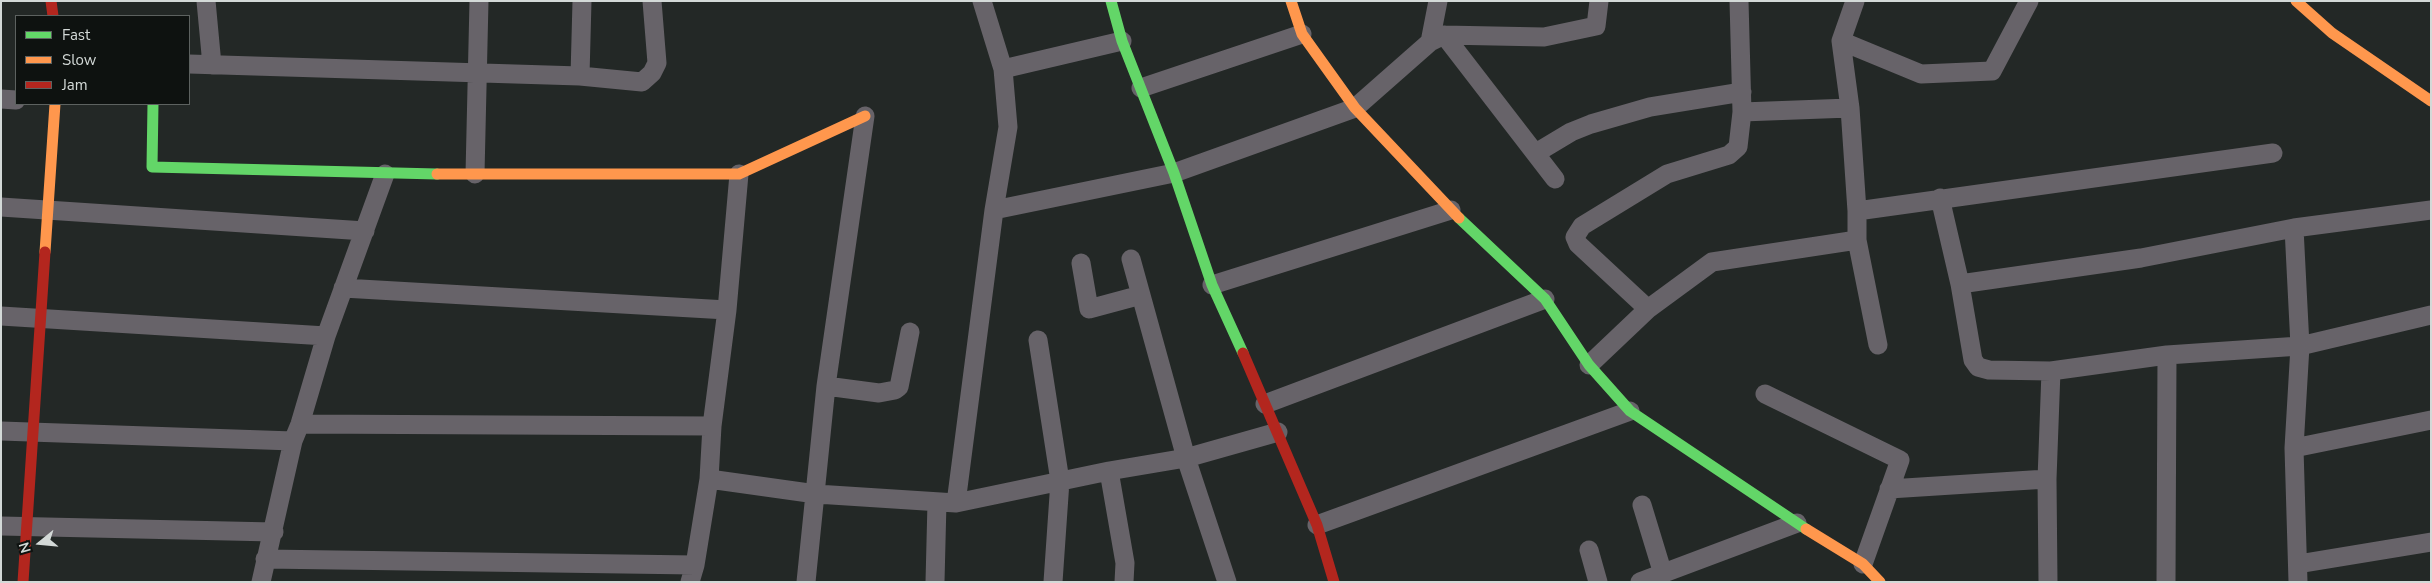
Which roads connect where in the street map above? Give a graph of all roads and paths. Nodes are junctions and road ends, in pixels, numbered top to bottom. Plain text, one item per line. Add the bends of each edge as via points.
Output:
1 (51, 1) edge
2 (206, 1) edge
3 (479, 1) edge
4 (582, 1) edge
5 (652, 1) edge
6 (982, 1) edge
7 (1112, 1) edge
8 (1290, 1) edge
9 (1438, 1) edge
10 (1599, 1) edge
11 (1739, 1) edge
12 (1855, 1) edge
13 (2029, 1) edge
14 (2296, 1) edge
15 (53, 15) edge
16 (1302, 34) junction
17 (1437, 39) junction
18 (1122, 41) junction
19 (1841, 41) junction
20 (190, 64) edge
21 (212, 65) junction
22 (1003, 69) junction
23 (477, 75) junction
24 (580, 76) junction
25 (1141, 88) junction
26 (1742, 92) junction
27 (1, 99) edge
28 (15, 100) edge
29 (2431, 100) edge
30 (55, 105) edge
31 (153, 105) edge
32 (1355, 108) junction
33 (1850, 108) junction
34 (1742, 112) junction
35 (865, 116) joint
36 (1536, 153) junction
37 (2273, 153) dead end
38 (1174, 173) junction
39 (385, 174) junction
40 (475, 174) junction
41 (739, 174) junction
42 (1555, 179) dead end
43 (1940, 198) junction
44 (1, 207) edge
45 (47, 210) junction
46 (994, 210) junction
47 (1450, 210) junction
48 (2431, 210) edge
49 (1857, 211) junction
50 (2294, 228) junction
51 (365, 232) junction
52 (1857, 240) junction
53 (1131, 259) dead end
54 (1081, 263) dead end
55 (1960, 284) junction
56 (1212, 285) junction
57 (343, 288) junction
58 (1141, 295) junction
59 (1545, 299) junction
60 (1648, 309) junction
61 (726, 310) junction
62 (2431, 315) edge
63 (1, 316) edge
64 (39, 319) junction
65 (910, 332) dead end
66 (326, 336) junction
67 (1038, 340) dead end
68 (1878, 345) dead end
69 (2300, 346) junction
70 (2167, 355) junction
71 (1590, 365) junction
72 (2051, 371) junction
73 (826, 386) junction
74 (1765, 394) dead end
75 (1265, 404) junction
76 (1630, 412) junction
77 (2431, 420) edge
78 (712, 426) junction
79 (1, 430) edge
80 (33, 432) junction
81 (297, 432) junction
82 (1278, 432) junction
83 (2294, 448) junction
84 (1186, 458) junction
85 (1109, 471) junction
86 (709, 479) junction
87 (2047, 479) junction
88 (1060, 481) junction
89 (1889, 488) junction
90 (816, 494) junction
91 (946, 502) junction
92 (1642, 505) dead end
93 (1797, 523) junction
94 (1316, 525) junction
95 (1, 526) edge
96 (26, 527) junction
97 (274, 532) junction
98 (2431, 542) edge
99 (1589, 550) dead end
100 (265, 559) junction
101 (1863, 564) junction
102 (692, 573) edge
103 (2298, 573) edge
104 (1663, 574) junction
105 (23, 582) edge
106 (261, 582) edge
107 (806, 582) edge
108 (936, 582) edge
109 (1053, 582) edge
110 (1124, 582) edge
111 (1226, 582) edge
112 (1334, 582) edge
113 (1598, 582) edge
114 (1640, 582) edge
115 (1880, 582) edge
116 (2048, 582) edge
117 (2166, 582) edge

1 - 15 street
2 - 21 street
3 - 23 street
4 - 24 street
5 - 24 street via 657,63 652,73 642,82
6 - 22 street
7 - 18 street
8 - 16 street
9 - 17 street
10 - 17 street via 1596,26 1544,37
11 - 26 street
12 - 19 street
13 - 19 street via 1992,71 1921,74
14 - 29 street via 2332,33
16 - 25 street
16 - 32 street
17 - 32 street
17 - 36 street
18 - 22 street
18 - 25 street
19 - 33 street
20 - 21 street
21 - 23 street
22 - 46 street via 1008,128
23 - 24 street
23 - 40 street
25 - 38 street
26 - 34 street
26 - 36 street via 1650,107 1591,124
27 - 28 street
30 - 45 street
31 - 39 street via 152,167
32 - 38 street
32 - 47 street
33 - 34 street
33 - 49 street
34 - 60 street via 1738,147 1729,155 1667,174 1582,226 1576,233 1578,244
35 - 41 street
35 - 73 street
36 - 42 street
37 - 43 street via 2122,176
38 - 46 street
38 - 56 street
39 - 40 street
39 - 51 street
40 - 41 street
41 - 61 street
43 - 49 street
43 - 55 street
44 - 45 street
45 - 51 street
45 - 64 street
46 - 91 street
47 - 56 street
47 - 59 street
48 - 50 street
49 - 52 street
50 - 55 street via 2141,258
50 - 69 street
51 - 57 street
52 - 60 street via 1712,262
52 - 68 street
53 - 58 street
54 - 58 street via 1089,309
55 - 72 street via 1973,360 1978,367
56 - 75 street
57 - 61 street
57 - 66 street
58 - 84 street
59 - 71 street
59 - 75 street
60 - 71 street
61 - 78 street
62 - 69 street
63 - 64 street
64 - 66 street
64 - 80 street
65 - 73 street via 899,387 879,393
66 - 81 street
67 - 88 street
69 - 70 street
69 - 83 street
70 - 72 street
70 - 117 street
71 - 76 street
72 - 87 street
73 - 90 street
74 - 89 street via 1900,460
75 - 82 street
76 - 93 street
76 - 94 street
77 - 83 street
78 - 81 street
78 - 86 street
79 - 80 street
80 - 81 street
80 - 96 street
81 - 97 street
82 - 84 street
82 - 94 street
83 - 103 street
84 - 85 street
84 - 111 street
85 - 88 street
85 - 110 street via 1125,563
86 - 90 street
86 - 102 street
87 - 89 street
87 - 116 street
88 - 91 street
88 - 109 street
89 - 101 street
90 - 91 street
90 - 107 street
91 - 108 street
92 - 104 street
93 - 101 street
93 - 104 street
94 - 112 street
95 - 96 street
96 - 97 street
96 - 105 street
97 - 100 street
98 - 103 street
99 - 113 street
100 - 102 street
100 - 106 street
101 - 115 street
104 - 114 street

